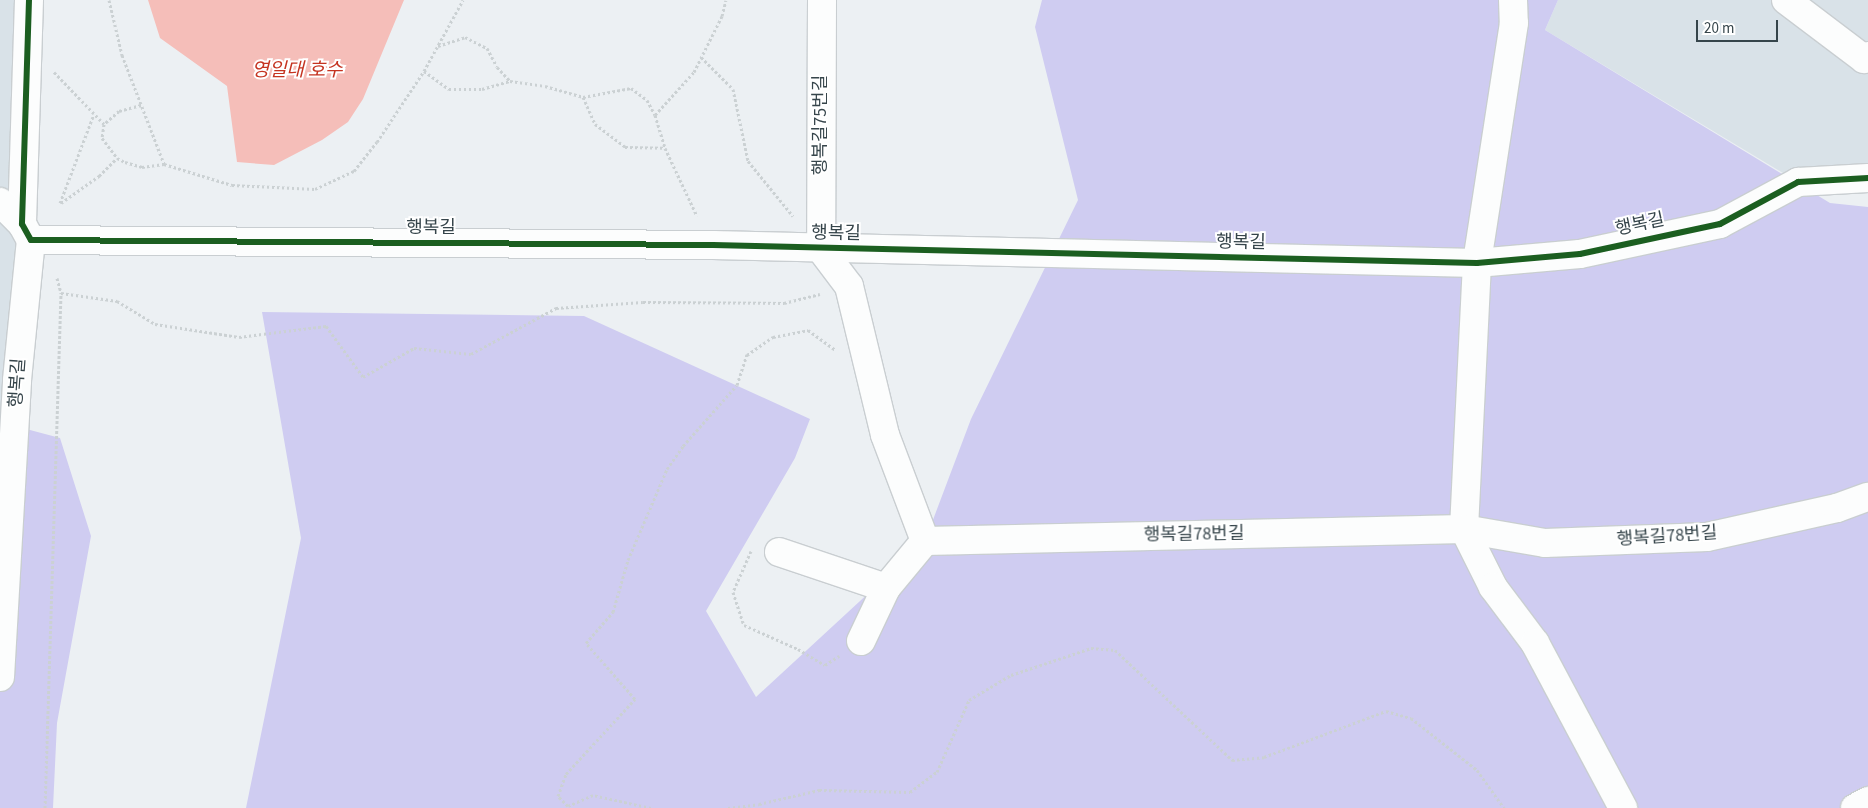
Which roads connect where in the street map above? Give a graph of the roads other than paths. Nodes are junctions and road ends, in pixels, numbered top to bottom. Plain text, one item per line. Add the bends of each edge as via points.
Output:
1 (29, 0) edge
2 (822, 0) edge
3 (1512, 0) edge
4 (1786, 0) edge
5 (1868, 56) edge
6 (1868, 178) edge
7 (0, 202) edge
8 (27, 232) junction
9 (821, 249) junction
10 (1476, 263) junction
11 (8, 376) edge
12 (1868, 497) edge
13 (1464, 530) junction
14 (925, 541) junction
15 (779, 552) road end
16 (886, 588) junction
17 (861, 641) road end
18 (0, 677) edge
19 (1868, 801) edge
20 (1623, 808) edge
21 (1855, 808) edge

1 - 8 street, 행복길
2 - 9 street, 행복길75번길
3 - 10 street via 1514,23
4 - 5 street via 1864,59
6 - 10 street, 행복길 via 1798,182 1720,224 1580,254
7 - 8 street
8 - 9 street, 행복길
8 - 11 street, 행복길
9 - 10 street, 행복길
9 - 14 street via 849,286 885,435
10 - 13 street
11 - 18 street, 행복길
12 - 13 street, 행복길78번길 via 1837,508 1707,537 1545,543
13 - 14 street, 행복길78번길
13 - 20 street via 1493,587 1535,643
14 - 16 street
15 - 16 street
16 - 17 street
19 - 21 street

